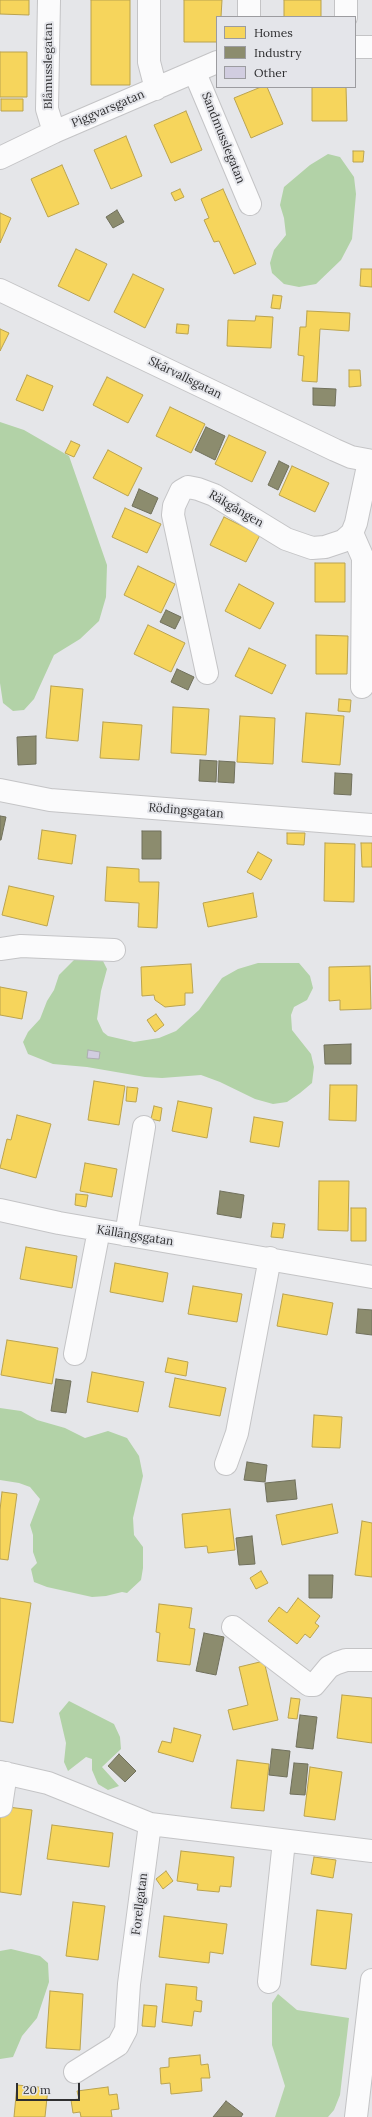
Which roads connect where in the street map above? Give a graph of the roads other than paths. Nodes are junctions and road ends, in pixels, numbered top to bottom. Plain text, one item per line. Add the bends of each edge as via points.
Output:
1 (49, 0) edge
2 (149, 0) edge
3 (249, 0) edge
4 (346, 0) edge
5 (249, 16) edge
6 (346, 16) edge
7 (356, 47) edge
8 (372, 47) edge
9 (216, 62) edge
10 (195, 72) junction
11 (156, 89) junction
12 (54, 132) junction
13 (0, 158) edge
14 (250, 204) dead end
15 (0, 290) edge
16 (370, 461) edge
17 (352, 533) junction
18 (207, 673) dead end
19 (362, 687) dead end
20 (0, 790) edge
21 (372, 825) edge
22 (0, 949) edge
23 (114, 950) dead end
24 (144, 1127) dead end
25 (0, 1210) edge
26 (99, 1230) junction
27 (126, 1235) junction
28 (270, 1258) junction
29 (372, 1277) edge
30 (75, 1354) dead end
31 (226, 1464) dead end
32 (233, 1627) dead end
33 (372, 1660) edge
34 (3, 1772) edge
35 (1, 1806) dead end
36 (150, 1824) junction
37 (284, 1840) junction
38 (372, 1851) edge
39 (372, 1980) edge
40 (269, 1982) dead end
41 (370, 2008) edge
42 (75, 2072) dead end
43 (356, 2117) edge

1 - 12 street, Blåmusslegatan via 48,109
2 - 11 street via 149,62
3 - 5 street
4 - 6 street
7 - 8 street
9 - 10 street, Piggvarsgatan
10 - 11 street, Piggvarsgatan
10 - 14 street, Sandmusslegatan
11 - 12 street, Piggvarsgatan
12 - 13 street, Piggvarsgatan
15 - 16 street, Skärvallsgatan via 335,450
16 - 17 street
17 - 18 street, Räkgången via 334,545 312,548 299,545 214,495 188,487 181,491 173,515
17 - 19 street via 363,558
20 - 21 street, Rödingsgatan via 50,800
22 - 23 street via 21,946
24 - 27 street
25 - 26 street, Källängsgatan
26 - 27 street, Källängsgatan
26 - 30 street
27 - 28 street, Källängsgatan
28 - 29 street, Källängsgatan
28 - 31 street via 237,1433
32 - 33 street via 309,1685 314,1685 329,1667 337,1663 348,1660
34 - 35 street
34 - 36 street via 48,1783
36 - 37 street
36 - 42 street, Forellgatan via 124,2037 118,2045
37 - 38 street
37 - 40 street
39 - 41 street
41 - 43 street

